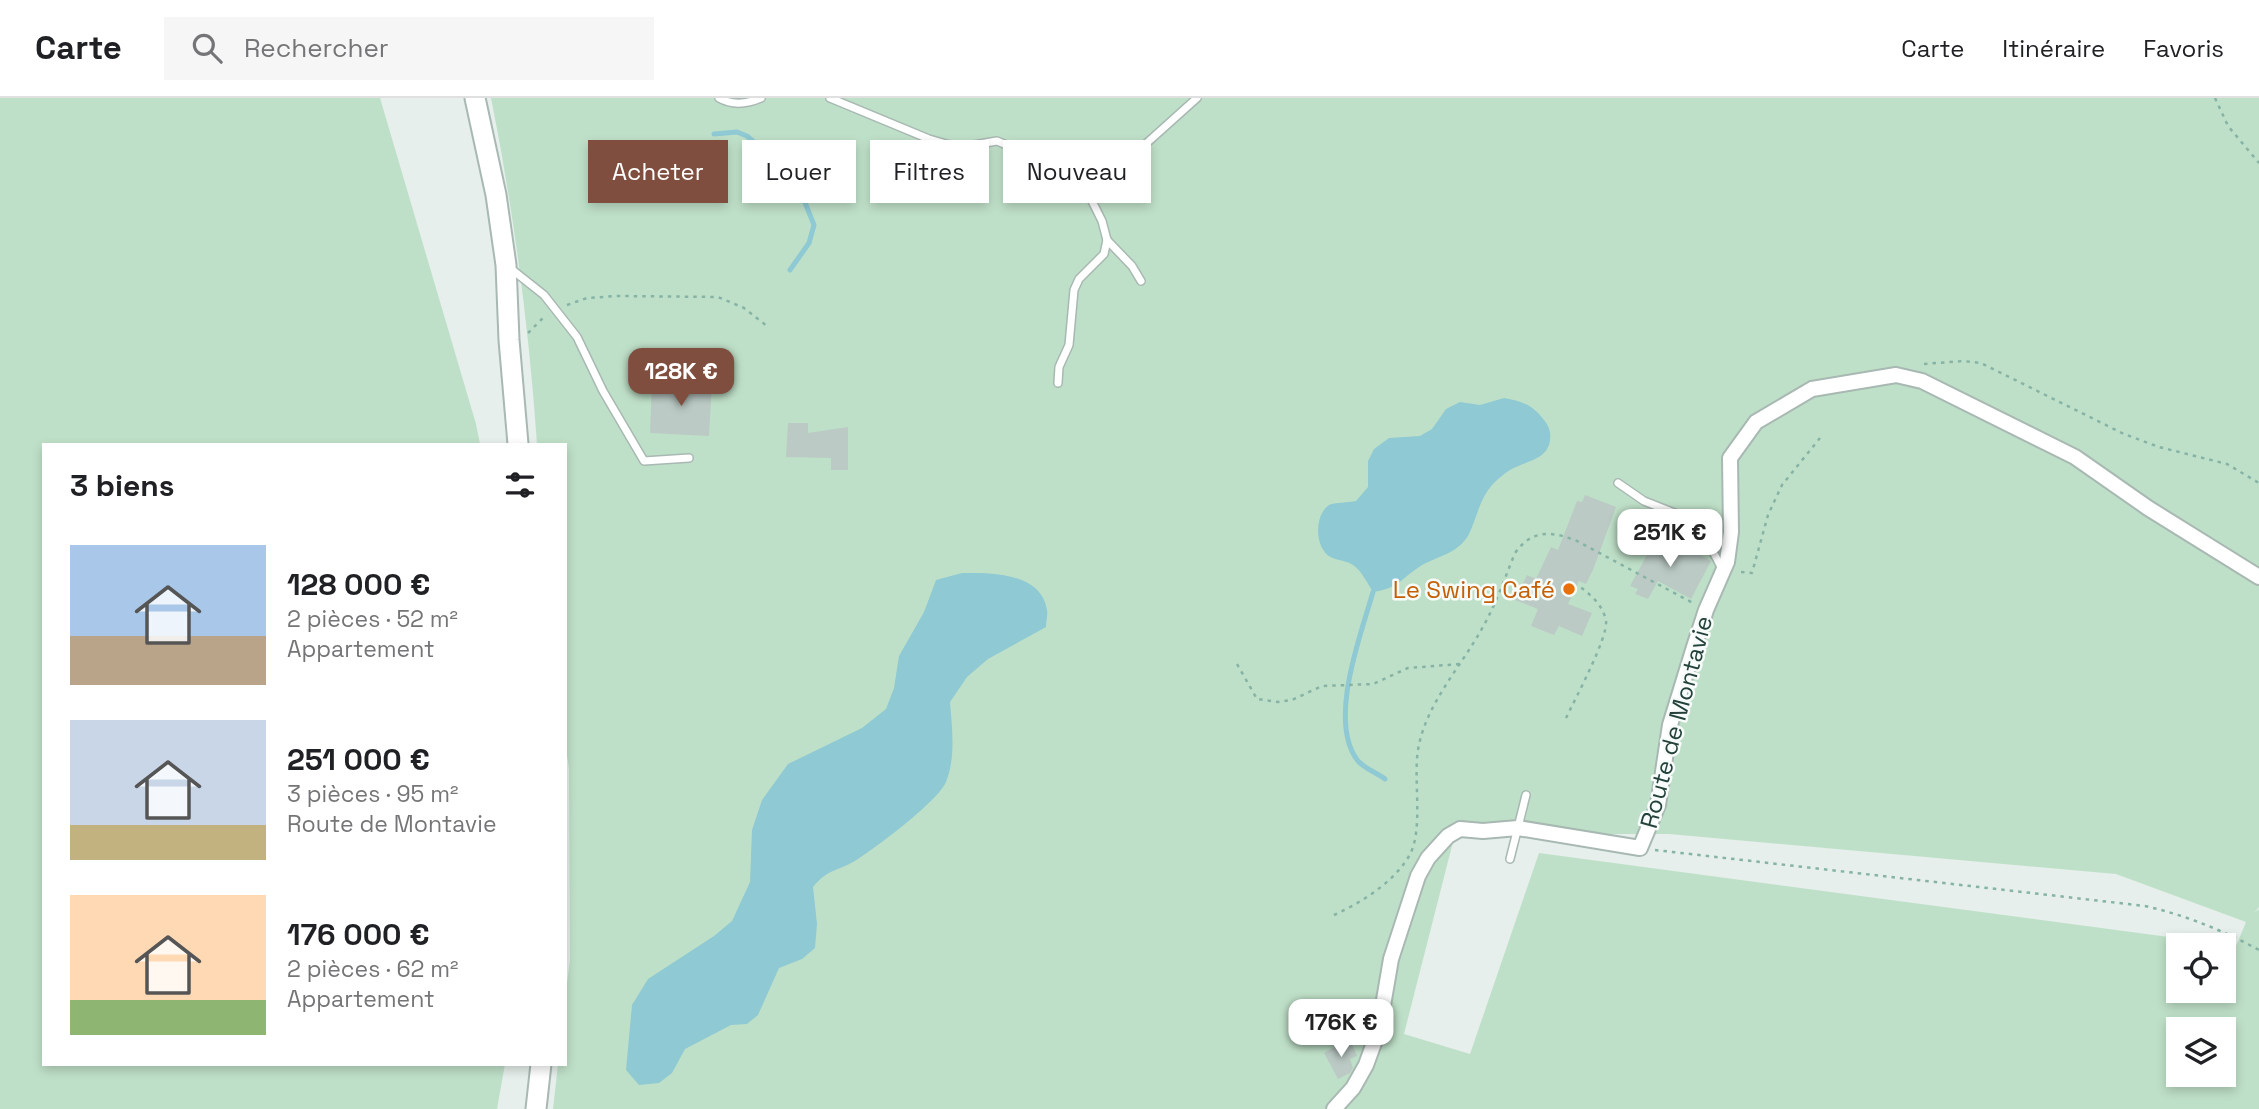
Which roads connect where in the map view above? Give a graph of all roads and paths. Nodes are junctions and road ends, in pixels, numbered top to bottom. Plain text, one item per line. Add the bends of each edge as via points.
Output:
1 (475, 98) edge
2 (719, 98) edge
3 (761, 98) edge
4 (830, 98) edge
5 (1197, 98) edge
6 (2215, 98) edge
7 (1150, 140) edge
8 (1003, 144) edge
9 (2259, 163) edge
10 (1093, 203) edge
11 (1107, 240) junction
12 (506, 265) junction
13 (1141, 281) dead end
14 (555, 308) junction
15 (766, 326) dead end
16 (510, 349) junction
17 (1896, 375) junction
18 (1058, 383) dead end
19 (518, 443) edge
20 (689, 458) dead end
21 (2259, 483) edge
22 (1618, 484) dead end
23 (1577, 541) dead end
24 (1723, 572) junction
25 (2259, 577) edge
26 (1579, 586) dead end
27 (1237, 664) dead end
28 (1461, 664) junction
29 (1566, 719) dead end
30 (1526, 795) dead end
31 (1518, 828) junction
32 (1640, 848) junction
33 (1510, 859) dead end
34 (1334, 915) dead end
35 (2259, 950) edge
36 (541, 1066) edge
37 (536, 1109) edge
38 (1334, 1109) edge

1 - 12 street
2 - 3 lane via 733,104
4 - 8 lane via 950,145
5 - 7 lane
6 - 9 path via 2228,126
10 - 11 lane
11 - 13 lane
11 - 18 lane via 1104,254 1074,290 1069,345
12 - 14 lane
12 - 16 street
14 - 15 path via 587,298 718,297 744,308
14 - 16 path
14 - 20 lane via 577,337 644,461
16 - 19 street
17 - 21 path via 1908,366 1981,363 2124,435 2227,464
17 - 24 street, Route de Montavie via 1812,389 1756,422 1731,458 1731,532
17 - 25 street, Route de Montavie via 1922,381 2075,457
22 - 24 lane via 1691,522 1705,536
23 - 28 path via 1546,533 1522,543
24 - 32 street, Route de Montavie via 1706,610 1670,724 1658,804
26 - 29 path via 1593,597 1606,622
27 - 28 path via 1251,692 1264,702 1292,700 1322,686 1373,684 1408,668
28 - 34 path via 1431,713 1418,749 1411,853 1384,883
30 - 31 lane
31 - 32 street, Route de Montavie
31 - 33 lane
31 - 38 street, Route de Montavie via 1460,829 1428,858 1391,959 1379,1029 1366,1065
32 - 35 path via 2144,906 2195,920
36 - 37 street

